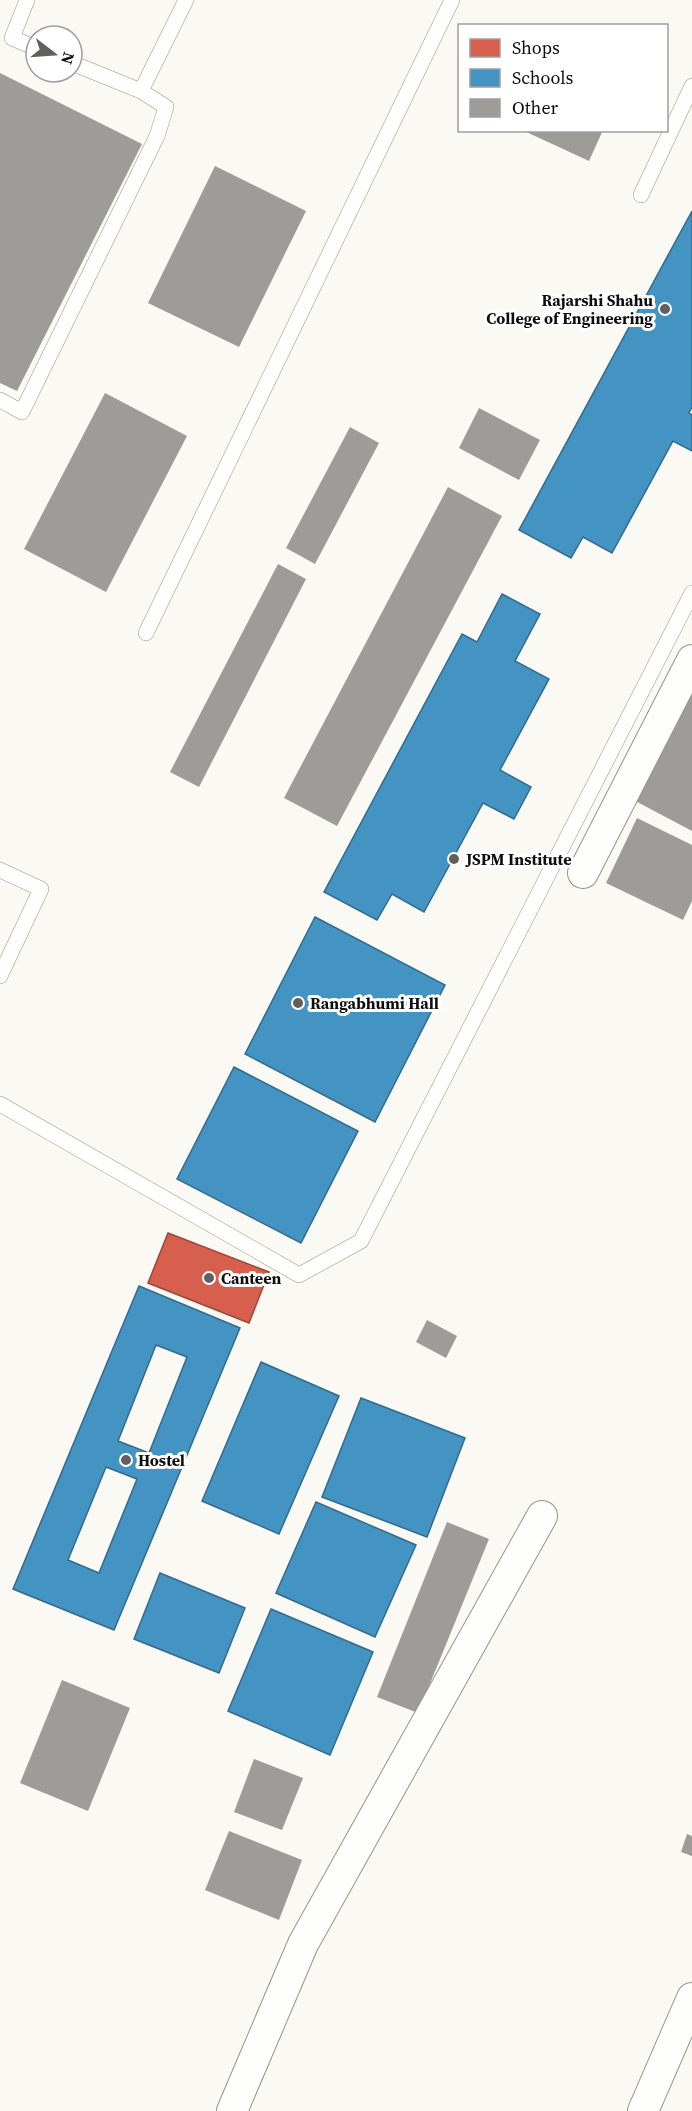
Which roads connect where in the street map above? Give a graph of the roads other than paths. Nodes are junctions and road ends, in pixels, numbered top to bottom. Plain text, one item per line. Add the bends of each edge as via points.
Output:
1 (27, 0) edge
2 (186, 0) edge
3 (452, 0) edge
4 (24, 43) edge
5 (84, 68) edge
6 (692, 87) edge
7 (141, 91) junction
8 (640, 195) dead end
9 (0, 400) edge
10 (692, 593) edge
11 (146, 633) dead end
12 (692, 660) edge
13 (0, 870) edge
14 (582, 873) dead end
15 (0, 976) edge
16 (0, 1104) edge
17 (542, 1516) dead end
18 (692, 1998) edge
19 (232, 2111) edge
20 (643, 2111) edge

1 - 4 lane via 12,38
2 - 7 lane
3 - 11 lane
5 - 7 lane
6 - 8 lane
7 - 9 lane via 166,107 158,136 22,411
10 - 16 lane via 361,1242 299,1275
12 - 14 street
13 - 15 lane via 41,889
17 - 19 street via 303,1944
18 - 20 street

